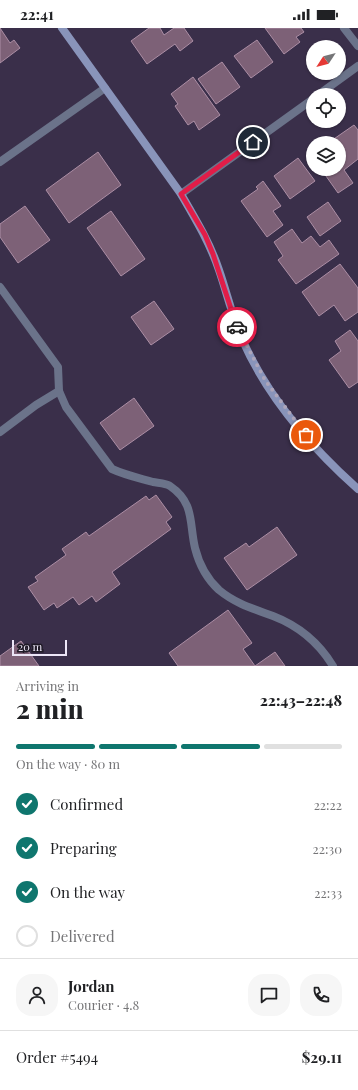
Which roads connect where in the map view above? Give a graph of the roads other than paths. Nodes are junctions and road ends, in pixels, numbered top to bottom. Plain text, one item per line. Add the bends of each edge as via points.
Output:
1 (62, 28) edge
2 (344, 28) edge
3 (358, 46) edge
4 (358, 66) edge
5 (105, 88) junction
6 (328, 88) edge
7 (306, 104) edge
8 (0, 162) edge
9 (181, 194) junction
10 (0, 287) edge
11 (59, 391) junction
12 (0, 432) edge
13 (358, 489) edge
14 (333, 666) edge

1 - 5 main road
2 - 3 street
4 - 6 street
5 - 8 street
5 - 9 main road
7 - 9 street
9 - 13 main road via 205,235 220,271 234,321 265,380 320,452
10 - 11 street via 58,368
11 - 12 street
11 - 14 street via 66,407 112,469 124,475 169,485 181,495 189,507 195,548 208,578 233,601 275,617 309,636

